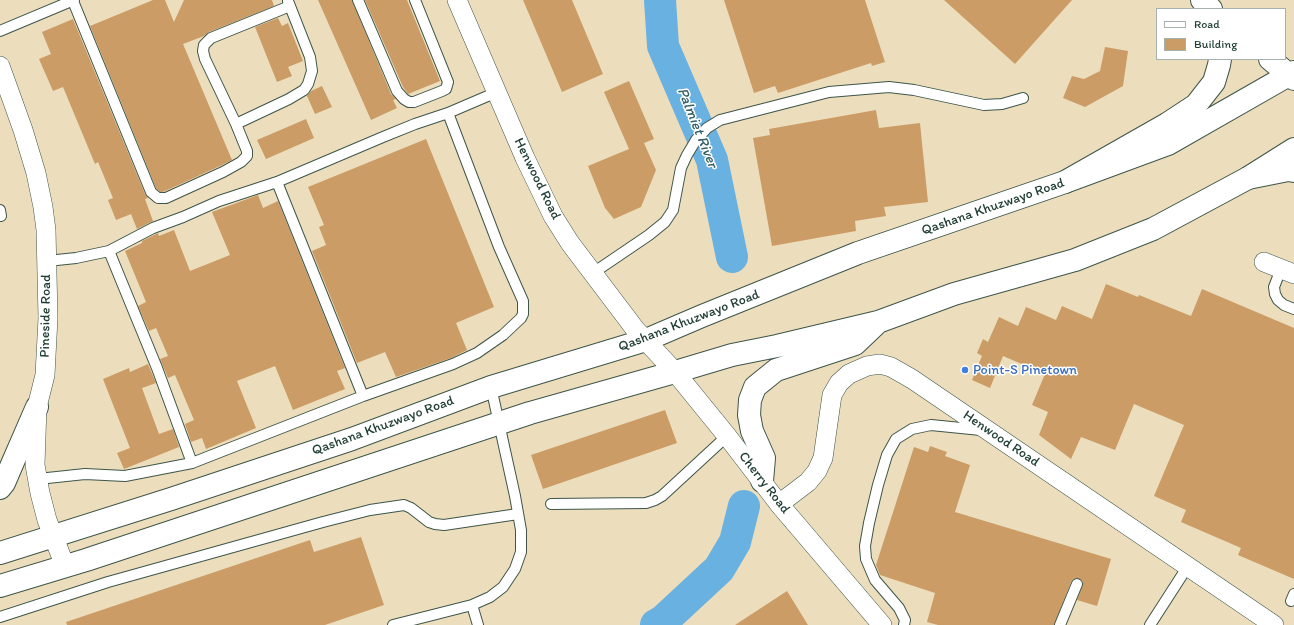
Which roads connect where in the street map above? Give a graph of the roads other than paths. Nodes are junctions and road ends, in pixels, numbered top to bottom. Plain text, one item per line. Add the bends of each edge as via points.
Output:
1 (74, 0) edge
2 (358, 0) edge
3 (414, 0) edge
4 (457, 0) edge
5 (1202, 0) edge
6 (289, 3) edge
7 (1210, 8) edge
8 (0, 31) edge
9 (1220, 60) edge
10 (1271, 60) edge
11 (1292, 75) edge
12 (2, 79) edge
13 (496, 92) junction
14 (1024, 98) dead end
15 (448, 113) junction
16 (236, 124) junction
17 (1294, 149) edge
18 (1294, 171) edge
19 (1248, 178) junction
20 (277, 182) junction
21 (1066, 182) junction
22 (109, 251) junction
23 (47, 261) junction
24 (1280, 268) edge
25 (593, 273) junction
26 (1294, 309) edge
27 (878, 322) junction
28 (646, 340) junction
29 (675, 372) junction
30 (491, 387) junction
31 (363, 396) junction
32 (37, 407) junction
33 (499, 424) junction
34 (990, 431) junction
35 (727, 436) junction
36 (192, 463) junction
37 (38, 479) junction
38 (762, 482) junction
39 (0, 488) edge
40 (551, 504) dead end
41 (779, 504) junction
42 (518, 514) junction
43 (53, 537) junction
44 (0, 553) edge
45 (65, 566) junction
46 (1188, 566) junction
47 (1077, 584) dead end
48 (0, 586) edge
49 (472, 605) junction
50 (0, 618) edge
51 (393, 625) edge
52 (478, 625) edge
53 (882, 625) edge
54 (904, 625) edge
55 (1060, 625) edge
56 (1150, 625) edge
57 (1274, 625) edge

1 - 8 lane
1 - 16 lane via 151,192 155,196 166,198 245,160 247,152
2 - 3 lane via 397,91 409,102 446,89 448,82
4 - 13 street, Henwood Road
5 - 7 main road
6 - 16 lane via 310,57 312,71 308,84 304,90 290,99
6 - 16 lane via 211,38 204,45 205,59
9 - 21 main road via 1214,82 1196,105
10 - 11 main road
11 - 21 main road, Qashana Khuzwayo Road via 1168,144
12 - 23 street, Pineside Road via 36,173 46,230
13 - 15 lane
13 - 25 street, Henwood Road via 553,216
14 - 25 lane via 1002,104 984,105 914,90 889,88 829,92 720,120 707,128 687,155 673,210 664,222
15 - 20 lane via 415,124
15 - 31 lane via 499,247 523,301 523,314 503,335 478,352 432,372
17 - 19 main road
18 - 19 main road
19 - 27 main road via 1153,229 1075,260 954,294
20 - 22 lane via 219,201 153,228
20 - 31 lane
21 - 28 main road, Qashana Khuzwayo Road via 858,253
22 - 23 lane
22 - 36 lane via 157,368
23 - 32 street, Pineside Road via 46,361
24 - 26 lane via 1274,287 1275,294 1284,305
25 - 28 street, Henwood Road via 621,312
27 - 29 main road via 732,354
27 - 38 main road via 855,344 776,370 755,387 750,400 749,415 752,431 764,458
28 - 29 street, Cherry Road
28 - 30 main road, Qashana Khuzwayo Road
29 - 33 main road
29 - 35 street, Cherry Road
30 - 33 lane
30 - 43 main road, Qashana Khuzwayo Road via 352,439
31 - 36 lane
32 - 37 street, Pineside Road via 35,465
32 - 39 main road
33 - 42 lane
33 - 45 main road
34 - 41 street, Henwood Road via 891,366 867,366 849,374 839,383 832,395 822,458 817,470 808,482
34 - 46 street, Henwood Road
34 - 54 lane via 931,425 912,429 896,439 887,455 869,523 866,559 875,580 899,608 905,620
35 - 38 street, Cherry Road
35 - 40 lane via 655,500 646,503
36 - 37 lane via 125,476 85,474
37 - 43 street, Pineside Road
38 - 41 street, Cherry Road
41 - 53 street, Cherry Road
42 - 49 lane via 522,546 515,569 503,587 490,597
42 - 50 lane via 444,525 430,522 404,505 370,510 108,582
43 - 44 main road, Qashana Khuzwayo Road
43 - 45 street, Pineside Road
45 - 48 main road
46 - 56 lane
46 - 57 street, Henwood Road
47 - 55 lane
49 - 51 lane
49 - 52 lane

